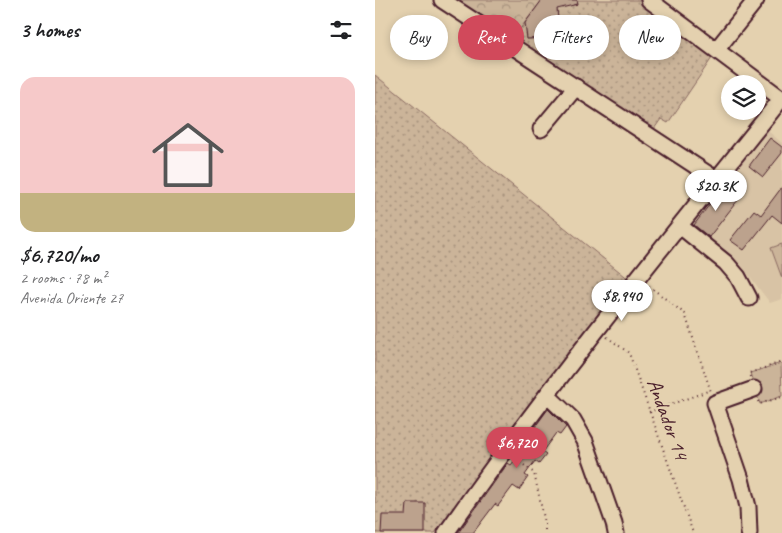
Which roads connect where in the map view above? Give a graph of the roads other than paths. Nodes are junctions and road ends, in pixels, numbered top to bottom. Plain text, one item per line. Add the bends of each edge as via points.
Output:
1 (442, 0) edge
2 (756, 0) edge
3 (652, 1) edge
4 (717, 49) junction
5 (576, 87) junction
6 (782, 98) edge
7 (541, 129) dead end
8 (717, 180) junction
9 (680, 226) junction
10 (749, 298) dead end
11 (754, 389) dead end
12 (547, 395) junction
13 (445, 533) edge
14 (616, 533) edge
15 (749, 533) edge

1 - 5 street
2 - 4 street
3 - 4 street
4 - 6 street
5 - 7 street
5 - 8 street
6 - 8 street
8 - 9 street
9 - 10 street via 726,263
9 - 12 street
11 - 15 street via 715,403 748,507
12 - 13 street
12 - 14 street via 573,420 585,441

